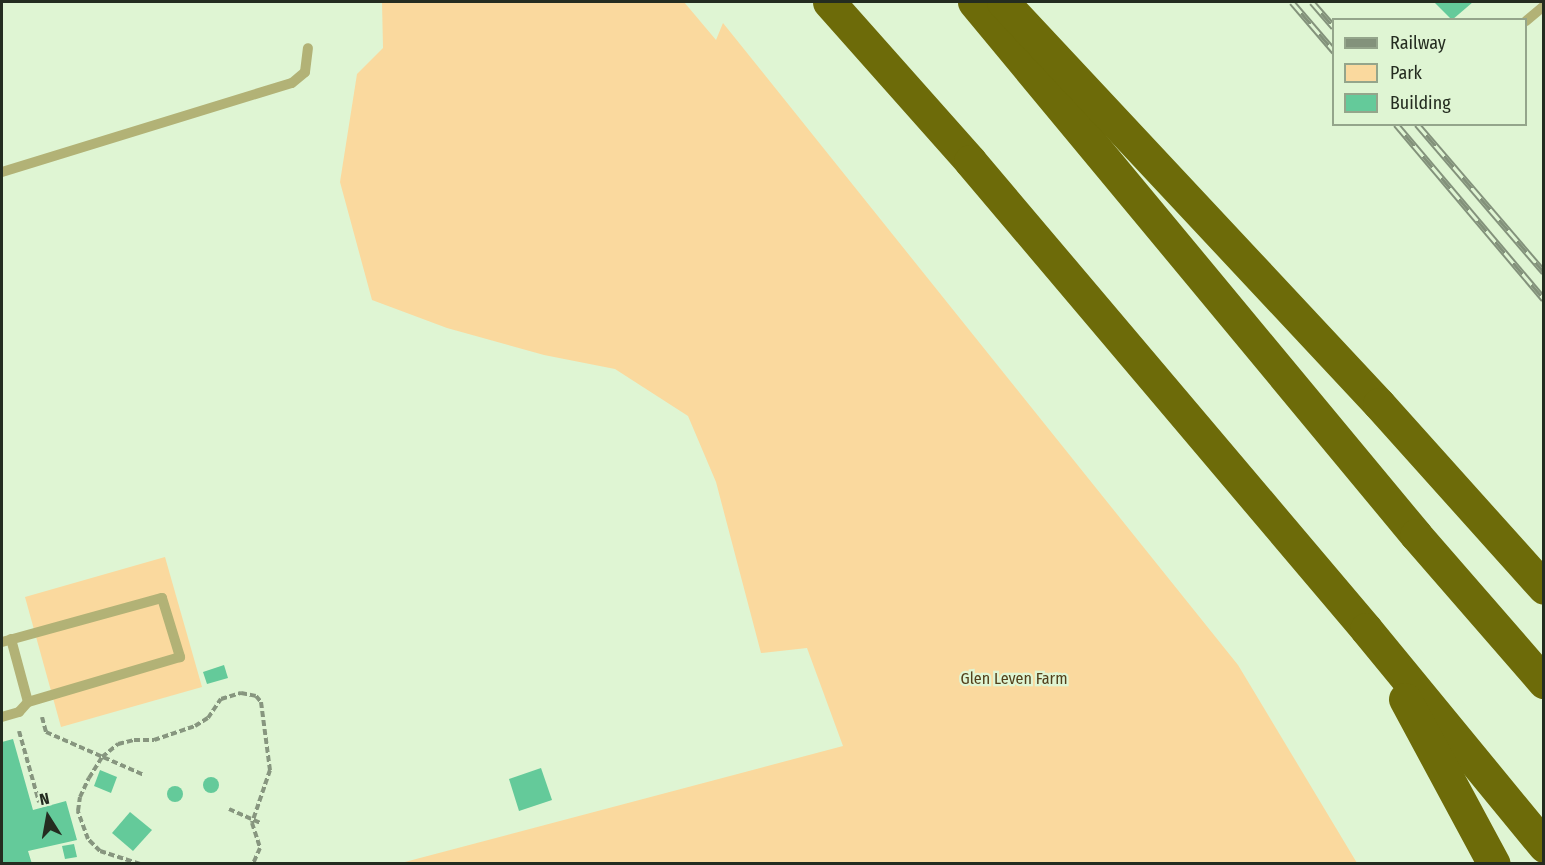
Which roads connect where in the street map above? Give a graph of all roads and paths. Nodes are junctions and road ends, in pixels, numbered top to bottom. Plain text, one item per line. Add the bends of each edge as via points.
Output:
1 (830, 2) edge
2 (975, 2) edge
3 (1003, 2) edge
4 (1544, 6) edge
5 (1527, 20) edge
6 (308, 48) dead end
7 (2, 172) edge
8 (1544, 588) edge
9 (1366, 629) junction
10 (6, 641) edge
11 (1544, 682) edge
12 (33, 701) junction
13 (15, 713) junction
14 (2, 717) edge
15 (102, 757) junction
16 (144, 775) dead end
17 (39, 802) dead end
18 (229, 808) dead end
19 (253, 820) junction
20 (260, 823) dead end
21 (1544, 846) edge
22 (140, 864) edge
23 (253, 864) edge
24 (1494, 864) edge

1 - 9 highway via 970,160
2 - 11 highway via 1416,536
3 - 8 highway via 1371,396
4 - 5 lane
6 - 7 lane via 305,72 292,83
9 - 21 highway
9 - 24 highway
10 - 12 lane
10 - 12 lane via 162,598 180,657
12 - 13 lane
12 - 15 path via 46,732
13 - 14 lane
13 - 17 path
15 - 16 path
15 - 19 path via 126,741 154,740 195,726 230,695 256,696 263,708 270,770
15 - 22 path via 78,804 84,832 100,850
18 - 19 path
19 - 20 path
19 - 23 path via 260,848

